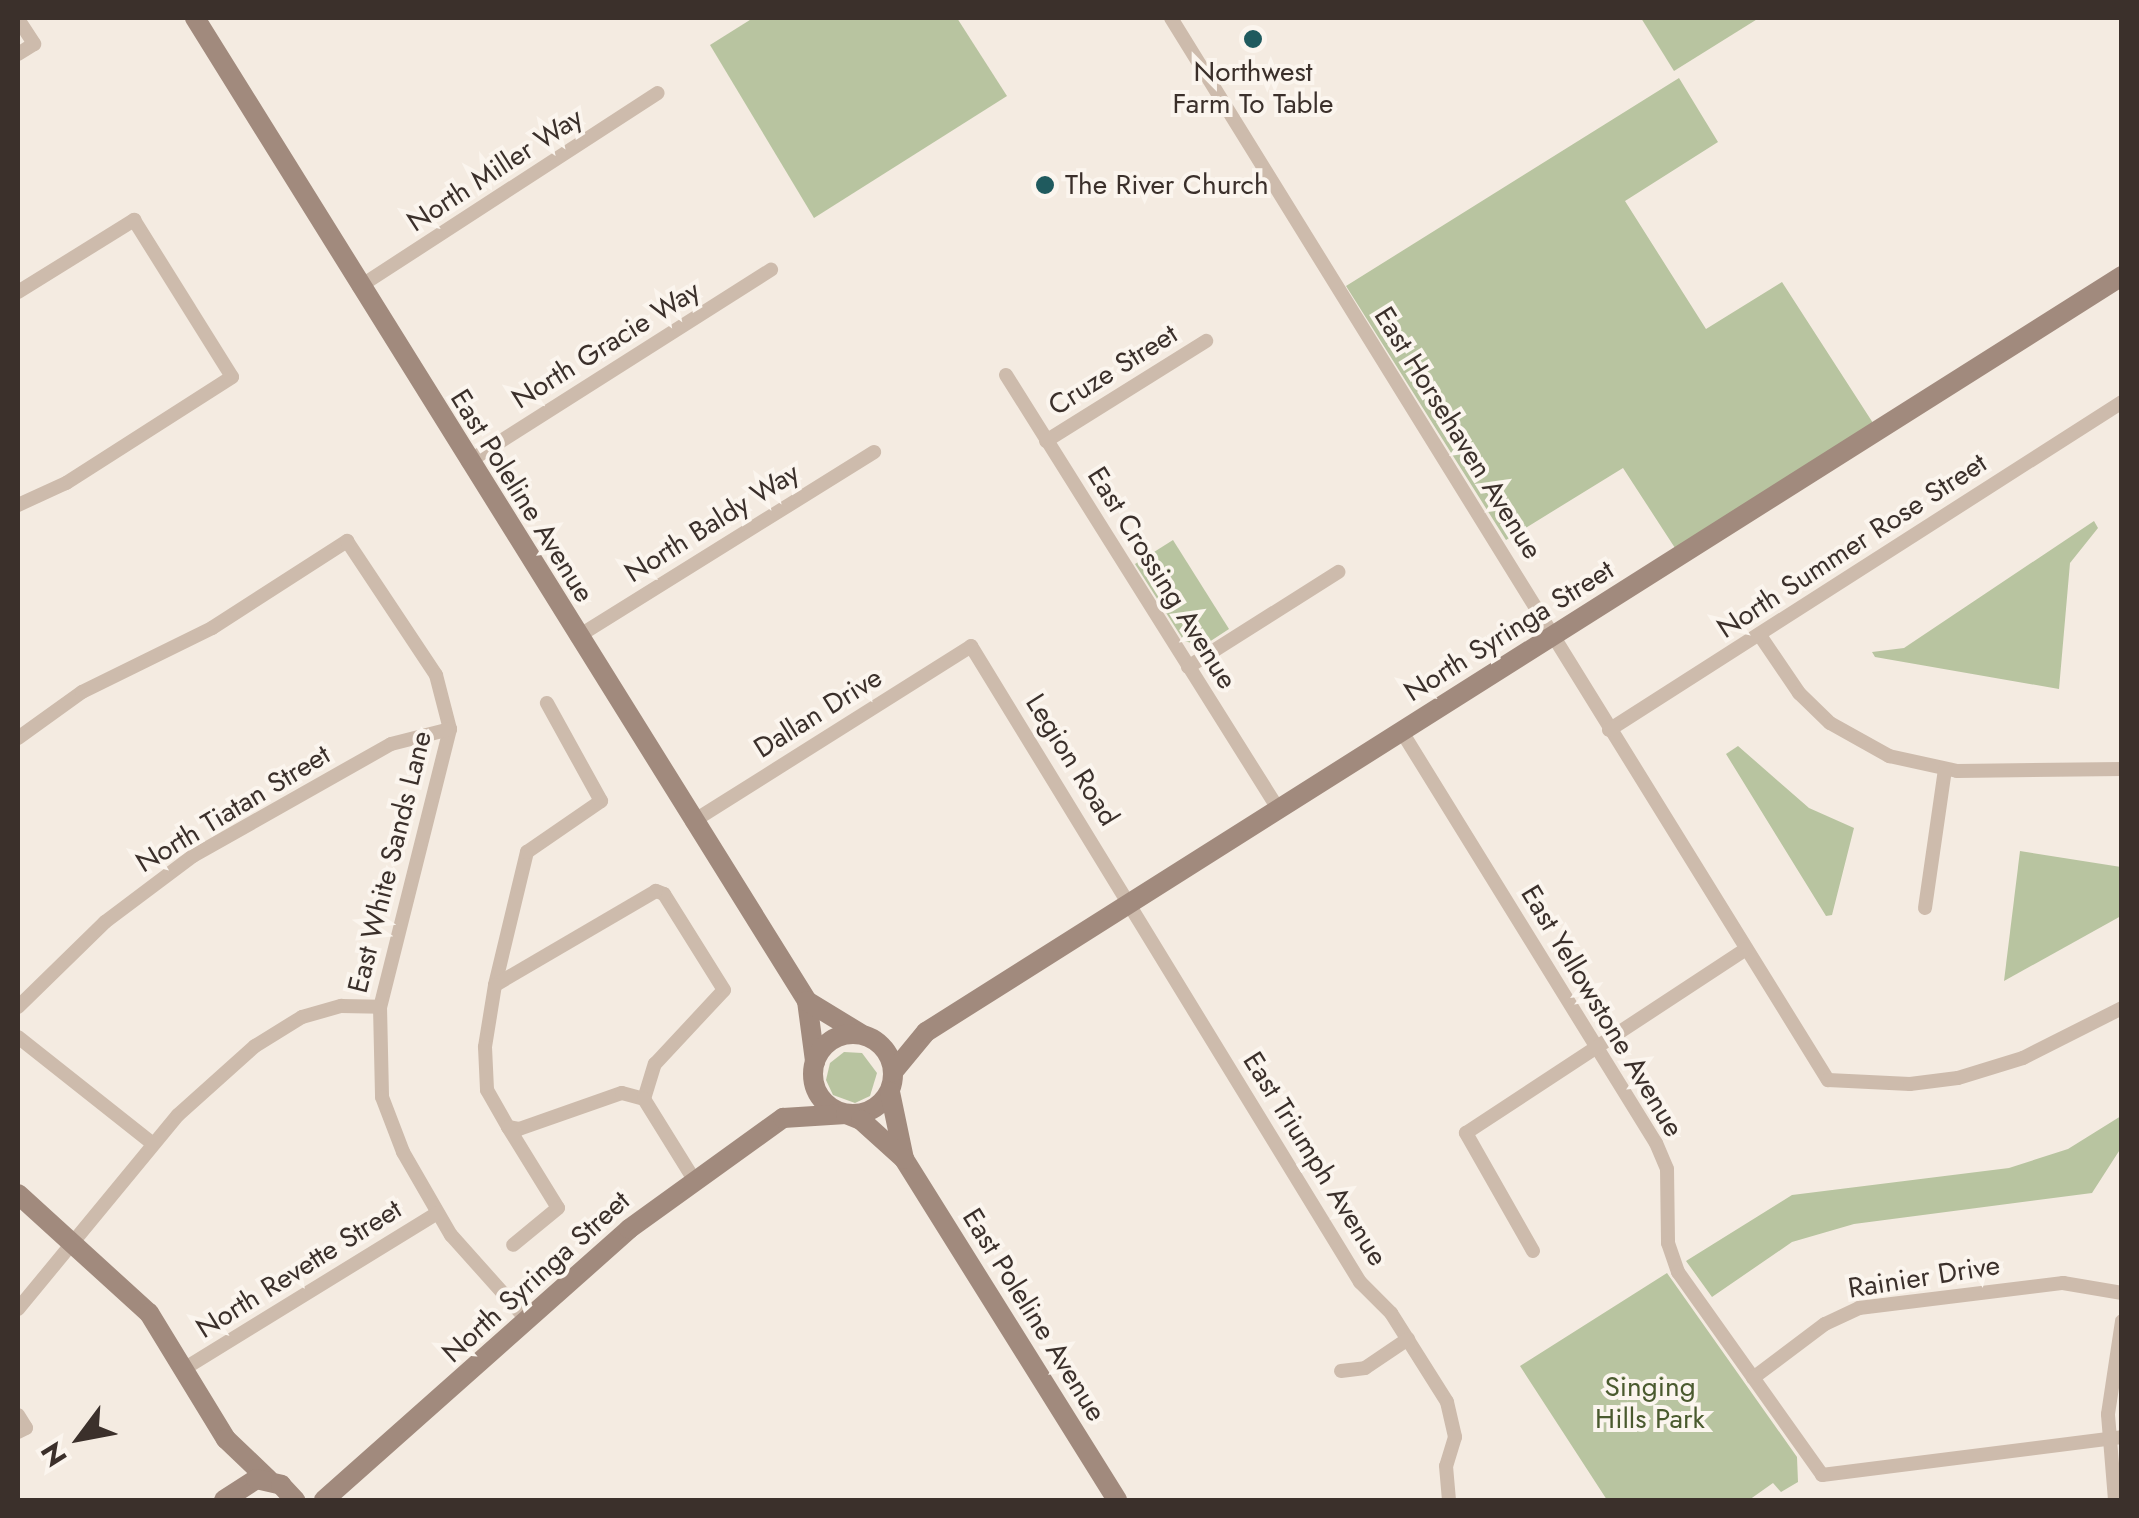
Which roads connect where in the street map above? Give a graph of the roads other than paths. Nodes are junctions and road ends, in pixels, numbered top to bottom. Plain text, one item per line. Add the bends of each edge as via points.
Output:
1 (18, 18) edge
2 (195, 18) edge
3 (1171, 18) edge
4 (18, 54) edge
5 (658, 93) dead end
6 (771, 270) dead end
7 (2122, 276) edge
8 (360, 287) junction
9 (18, 292) edge
10 (1206, 341) dead end
11 (1006, 376) dead end
12 (2122, 402) edge
13 (1046, 441) junction
14 (874, 452) dead end
15 (468, 462) junction
16 (18, 505) edge
17 (1338, 572) dead end
18 (1554, 636) junction
19 (578, 637) junction
20 (1761, 637) junction
21 (971, 646) joint
22 (1188, 666) junction
23 (546, 703) dead end
24 (450, 728) junction
25 (1609, 730) junction
26 (1402, 732) junction
27 (18, 738) edge
28 (2122, 769) edge
29 (1944, 770) junction
30 (1277, 807) junction
31 (692, 822) junction
32 (1131, 901) junction
33 (1925, 908) dead end
34 (1745, 950) junction
35 (495, 985) junction
36 (807, 1000) junction
37 (18, 1006) edge
38 (380, 1007) junction
39 (2122, 1008) edge
40 (926, 1032) junction
41 (18, 1038) edge
42 (869, 1038) junction
43 (1596, 1045) junction
44 (814, 1067) junction
45 (891, 1082) junction
46 (644, 1100) junction
47 (846, 1114) junction
48 (783, 1118) junction
49 (508, 1127) junction
50 (153, 1144) junction
51 (904, 1159) junction
52 (693, 1178) junction
53 (18, 1194) edge
54 (437, 1213) junction
55 (75, 1242) junction
56 (513, 1245) dead end
57 (1533, 1251) dead end
58 (2122, 1293) edge
59 (18, 1309) edge
60 (528, 1321) junction
61 (2122, 1321) edge
62 (1408, 1339) junction
63 (187, 1368) junction
64 (1341, 1371) dead end
65 (1753, 1378) junction
66 (2115, 1438) edge
67 (226, 1439) junction
68 (282, 1489) edge
69 (328, 1495) edge
70 (224, 1499) edge
71 (1117, 1500) edge
72 (1448, 1500) edge
73 (2115, 1500) edge

1 - 4 street via 34,44
2 - 8 street, East Poleline Avenue
3 - 18 street, East Horsehaven Avenue
5 - 8 street, North Miller Way
6 - 15 street, North Gracie Way
7 - 18 street, North Syringa Street
8 - 15 street, East Poleline Avenue
9 - 16 street via 134,220 232,377 66,483
10 - 13 street, Cruze Street
11 - 13 street, East Crossing Avenue
12 - 20 street, North Summer Rose Street
13 - 22 street, East Crossing Avenue
14 - 19 street, North Baldy Way
15 - 19 street, East Poleline Avenue
17 - 22 street
18 - 25 street, East Horsehaven Avenue
18 - 26 street, North Syringa Street
19 - 31 street, East Poleline Avenue
20 - 25 street, North Summer Rose Street
20 - 29 street via 1799,693 1830,724 1889,756
21 - 31 street, Dallan Drive
21 - 32 street, Legion Road
22 - 30 street, East Crossing Avenue
23 - 35 street via 601,802 527,852
24 - 27 street, East White Sands Lane via 436,675 347,541 200,634 82,692
24 - 37 street, North Tiatan Street via 392,744 193,856 105,922
24 - 38 street, East White Sands Lane
25 - 34 street, East Horsehaven Avenue
26 - 30 street, North Syringa Street
26 - 43 street, East Yellowstone Avenue
28 - 29 street
29 - 33 street
30 - 32 street, North Syringa Street
31 - 36 street, East Poleline Avenue
32 - 40 street, North Syringa Street
32 - 62 street, East Triumph Avenue via 1360,1282
34 - 39 street, East Horsehaven Avenue via 1828,1080 1910,1084 1958,1078 2023,1058
34 - 43 street
35 - 46 street via 656,891 664,894 724,990 654,1064
35 - 49 street via 485,1046 487,1090
36 - 42 street, East Poleline Avenue
36 - 44 street, East Poleline Avenue
38 - 50 street via 340,1006 271,1036
38 - 54 street, East White Sands Lane via 382,1097
40 - 42 street, North Syringa Street
40 - 45 street, North Syringa Street
41 - 50 street
42 - 44 street via 832,1040
42 - 45 street
43 - 57 street via 1466,1133
43 - 65 street, East Yellowstone Avenue via 1667,1169 1670,1256
44 - 47 street via 819,1097
44 - 48 street, North Syringa Street
45 - 47 street via 868,1112
45 - 51 street, East Poleline Avenue
46 - 49 street via 622,1093 519,1129
46 - 52 street
47 - 48 street
47 - 51 street, East Poleline Avenue
48 - 52 street, North Syringa Street
49 - 56 street via 558,1208
50 - 55 street
51 - 71 street, East Poleline Avenue
52 - 60 street, North Syringa Street
53 - 55 street
54 - 60 street, East White Sands Lane
54 - 63 street, North Revette Street
55 - 59 street
55 - 63 street via 128,1288
58 - 65 street, Rainier Drive via 2063,1283 1859,1308 1825,1324
60 - 69 street, North Syringa Street
61 - 66 street
62 - 64 street via 1365,1368
62 - 72 street, East Triumph Avenue via 1451,1417
63 - 67 street
65 - 66 street, East Yellowstone Avenue via 1822,1476
66 - 73 street
67 - 68 street
67 - 70 street
68 - 69 street, North Syringa Street
68 - 70 street via 243,1482

